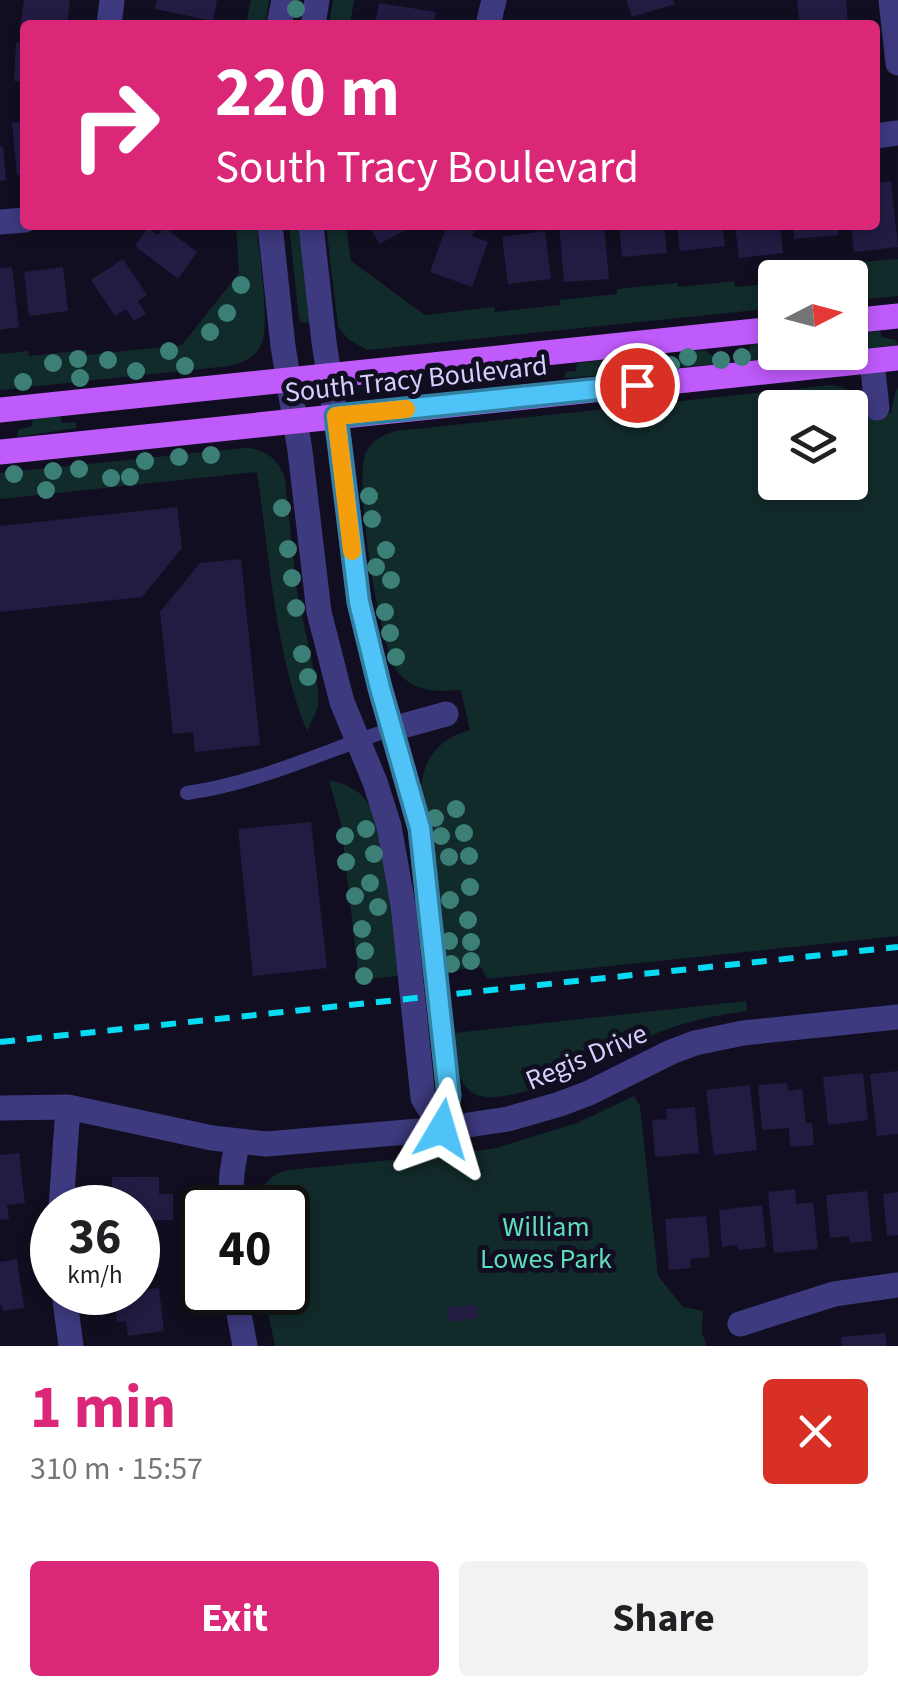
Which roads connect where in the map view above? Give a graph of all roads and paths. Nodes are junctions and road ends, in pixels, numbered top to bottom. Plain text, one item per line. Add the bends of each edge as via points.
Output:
1 (891, 0) edge
2 (898, 63) edge
3 (271, 230) edge
4 (312, 230) edge
5 (898, 316) edge
6 (868, 319) edge
7 (758, 331) edge
8 (898, 358) edge
9 (872, 361) junction
10 (329, 376) junction
11 (288, 380) junction
12 (877, 408) dead end
13 (0, 410) edge
14 (336, 416) junction
15 (295, 421) junction
16 (0, 452) edge
17 (446, 714) dead end
18 (392, 728) junction
19 (357, 740) junction
20 (187, 793) dead end
21 (898, 1017) edge
22 (68, 1107) junction
23 (0, 1108) edge
24 (442, 1129) junction
25 (237, 1142) junction
26 (63, 1185) edge
27 (231, 1185) edge
28 (898, 1285) edge
29 (67, 1315) edge
30 (239, 1315) edge
31 (740, 1324) dead end
32 (70, 1346) edge
33 (245, 1346) edge

1 - 2 street
3 - 11 street
4 - 10 street
5 - 6 main road
7 - 10 main road, South Tracy Boulevard
8 - 9 main road, South Tracy Boulevard
9 - 12 street
9 - 14 main road, South Tracy Boulevard
10 - 11 main road, South Tracy Boulevard
10 - 14 street
11 - 13 main road, South Tracy Boulevard
11 - 15 street
14 - 15 main road, South Tracy Boulevard
14 - 18 street via 359,602
15 - 16 main road, South Tracy Boulevard
15 - 19 street via 319,612
17 - 18 street
18 - 19 lane
18 - 24 street via 428,883 449,1096
19 - 20 lane via 257,778
19 - 24 street via 389,826 423,1098
21 - 24 street, Regis Drive via 696,1043 546,1108
22 - 23 street, Regis Drive
22 - 25 street, Regis Drive
22 - 26 street
24 - 25 street, Regis Drive
25 - 27 street
28 - 31 street via 834,1294
29 - 32 street
30 - 33 street

